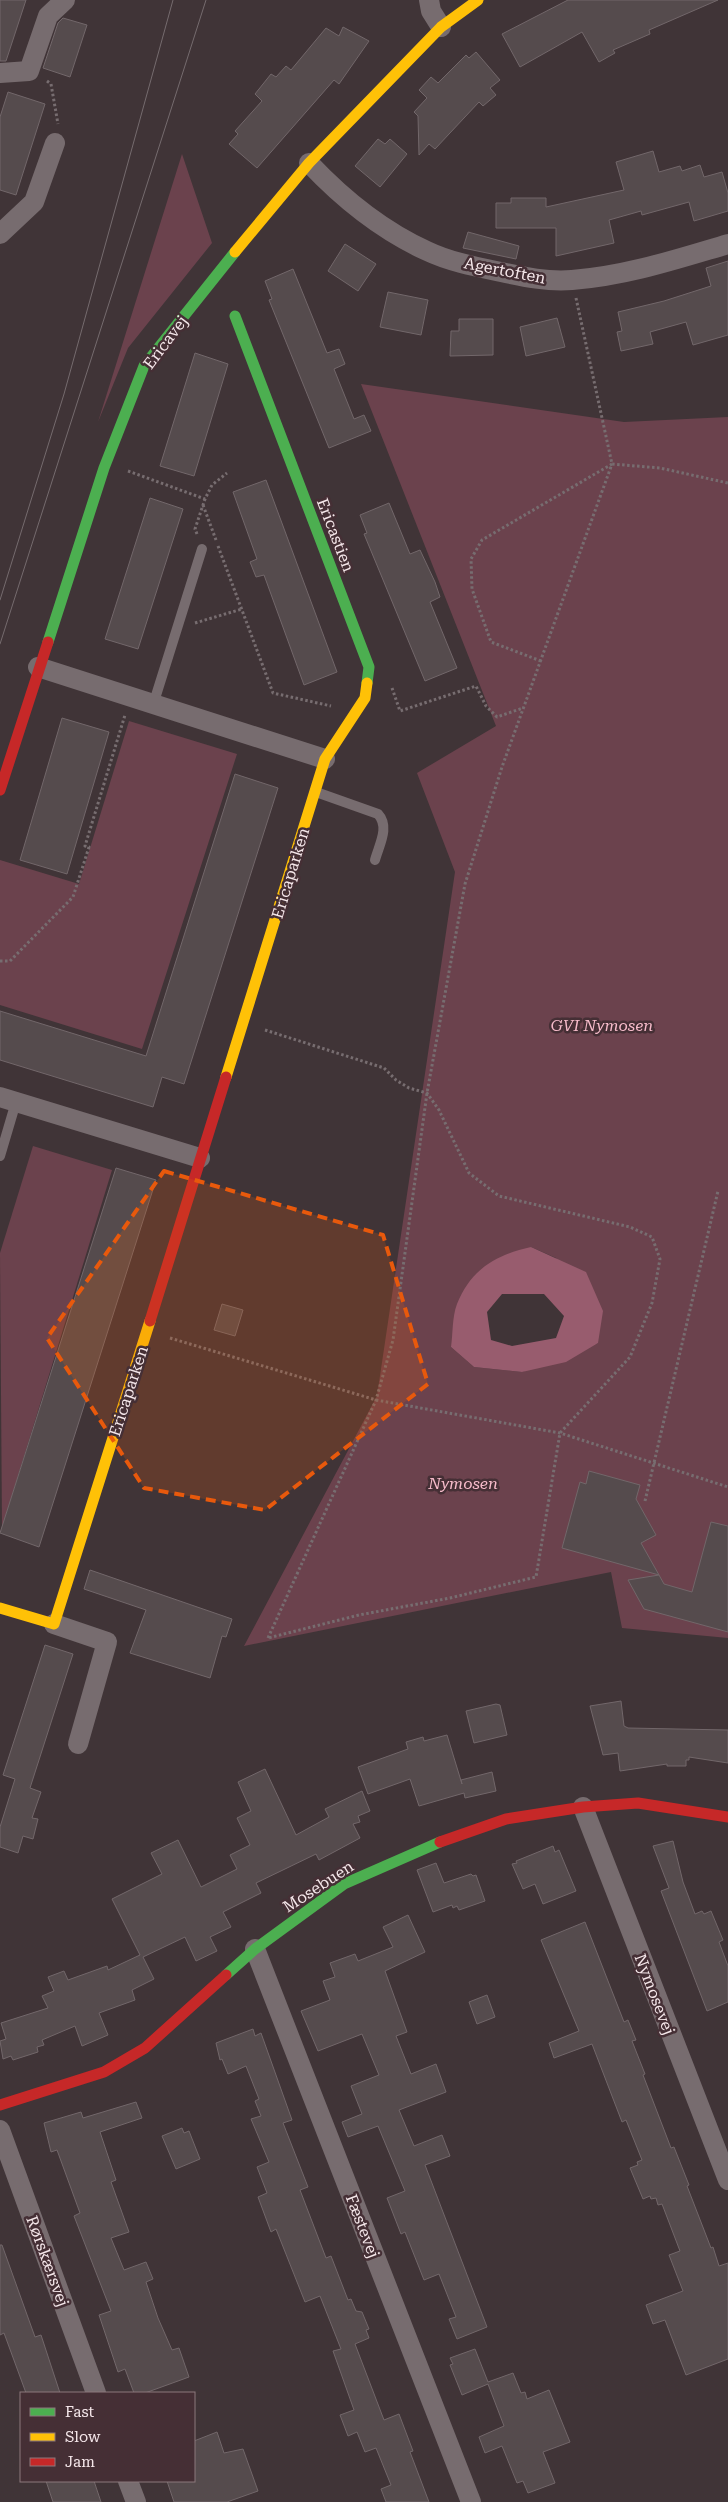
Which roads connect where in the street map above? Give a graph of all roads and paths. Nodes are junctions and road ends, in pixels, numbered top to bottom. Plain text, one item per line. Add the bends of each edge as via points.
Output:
1 (65, 0) edge
2 (429, 0) edge
3 (478, 0) edge
4 (441, 27) junction
5 (29, 71) junction
6 (0, 73) edge
7 (55, 143) joint
8 (309, 163) junction
9 (0, 234) edge
10 (728, 244) edge
11 (572, 280) junction
12 (235, 316) dead end
13 (106, 464) junction
14 (612, 464) junction
15 (227, 472) dead end
16 (728, 483) edge
17 (205, 499) junction
18 (203, 505) junction
19 (202, 549) joint
20 (242, 610) junction
21 (177, 629) junction
22 (541, 661) junction
23 (38, 667) junction
24 (392, 686) dead end
25 (130, 698) junction
26 (154, 705) junction
27 (524, 708) junction
28 (356, 712) junction
29 (325, 759) junction
30 (0, 790) edge
31 (315, 792) junction
32 (375, 860) dead end
33 (0, 961) edge
34 (243, 1023) junction
35 (426, 1093) junction
36 (8, 1099) edge
37 (0, 1156) edge
38 (200, 1158) junction
39 (718, 1191) dead end
40 (148, 1332) junction
41 (376, 1400) junction
42 (560, 1433) junction
43 (654, 1464) junction
44 (728, 1487) edge
45 (645, 1501) dead end
46 (0, 1608) edge
47 (54, 1624) junction
48 (78, 1744) dead end
49 (583, 1807) junction
50 (728, 1817) edge
51 (255, 1949) junction
52 (0, 2105) edge
53 (0, 2130) edge
54 (728, 2180) edge
55 (96, 2392) edge
56 (128, 2482) edge
57 (136, 2502) edge
58 (471, 2502) edge

1 - 5 street via 48,16
2 - 4 street via 431,11
3 - 4 street, Ericavej
4 - 8 street, Ericavej
5 - 6 street
5 - 7 path via 51,84 59,130
7 - 9 street via 34,202
8 - 11 street, Agertoften via 382,225 428,252 528,278
8 - 13 street, Ericavej via 144,366
10 - 11 street, Agertoften via 657,265
11 - 14 path
12 - 28 street, Ericastien via 369,667 365,698
13 - 17 path
13 - 23 street, Ericavej
14 - 16 path via 660,468
14 - 22 path
14 - 22 path via 482,540 471,560 472,589 491,642
15 - 17 path via 212,485
17 - 18 path
18 - 19 path via 195,529
18 - 20 path
19 - 21 lane
20 - 21 path
20 - 28 path via 273,693
21 - 26 lane
22 - 27 path
23 - 25 street
23 - 30 street, Ericavej
24 - 27 path via 400,711 476,686 486,706 497,717
25 - 26 street
25 - 33 path via 84,846 89,847 73,897 10,961
26 - 29 street
27 - 35 path via 465,884
28 - 29 street, Ericastien
29 - 31 street, Ericaparken
31 - 32 lane via 378,814 384,829
31 - 34 street, Ericaparken
34 - 35 path via 384,1068 409,1088
34 - 38 street, Ericaparken
35 - 41 path via 393,1340
35 - 42 path via 438,1110 469,1173 499,1196 630,1227 652,1237 660,1259 652,1303 630,1357
36 - 37 lane
36 - 38 street
38 - 40 street, Ericaparken
39 - 43 path
40 - 41 path
40 - 47 street, Ericaparken
41 - 42 path
41 - 42 path via 268,1638 536,1577
42 - 43 path
43 - 44 path
43 - 45 path
46 - 47 street
47 - 48 street via 108,1642
49 - 50 street, Mosebuen via 638,1803
49 - 51 street, Mosebuen via 506,1819 421,1848 344,1884
49 - 54 street, Nymosevej
51 - 52 street, Mosebuen via 146,2048 104,2072
51 - 58 street, Fæstevej
53 - 55 street, Rørskærsvej
56 - 57 street

